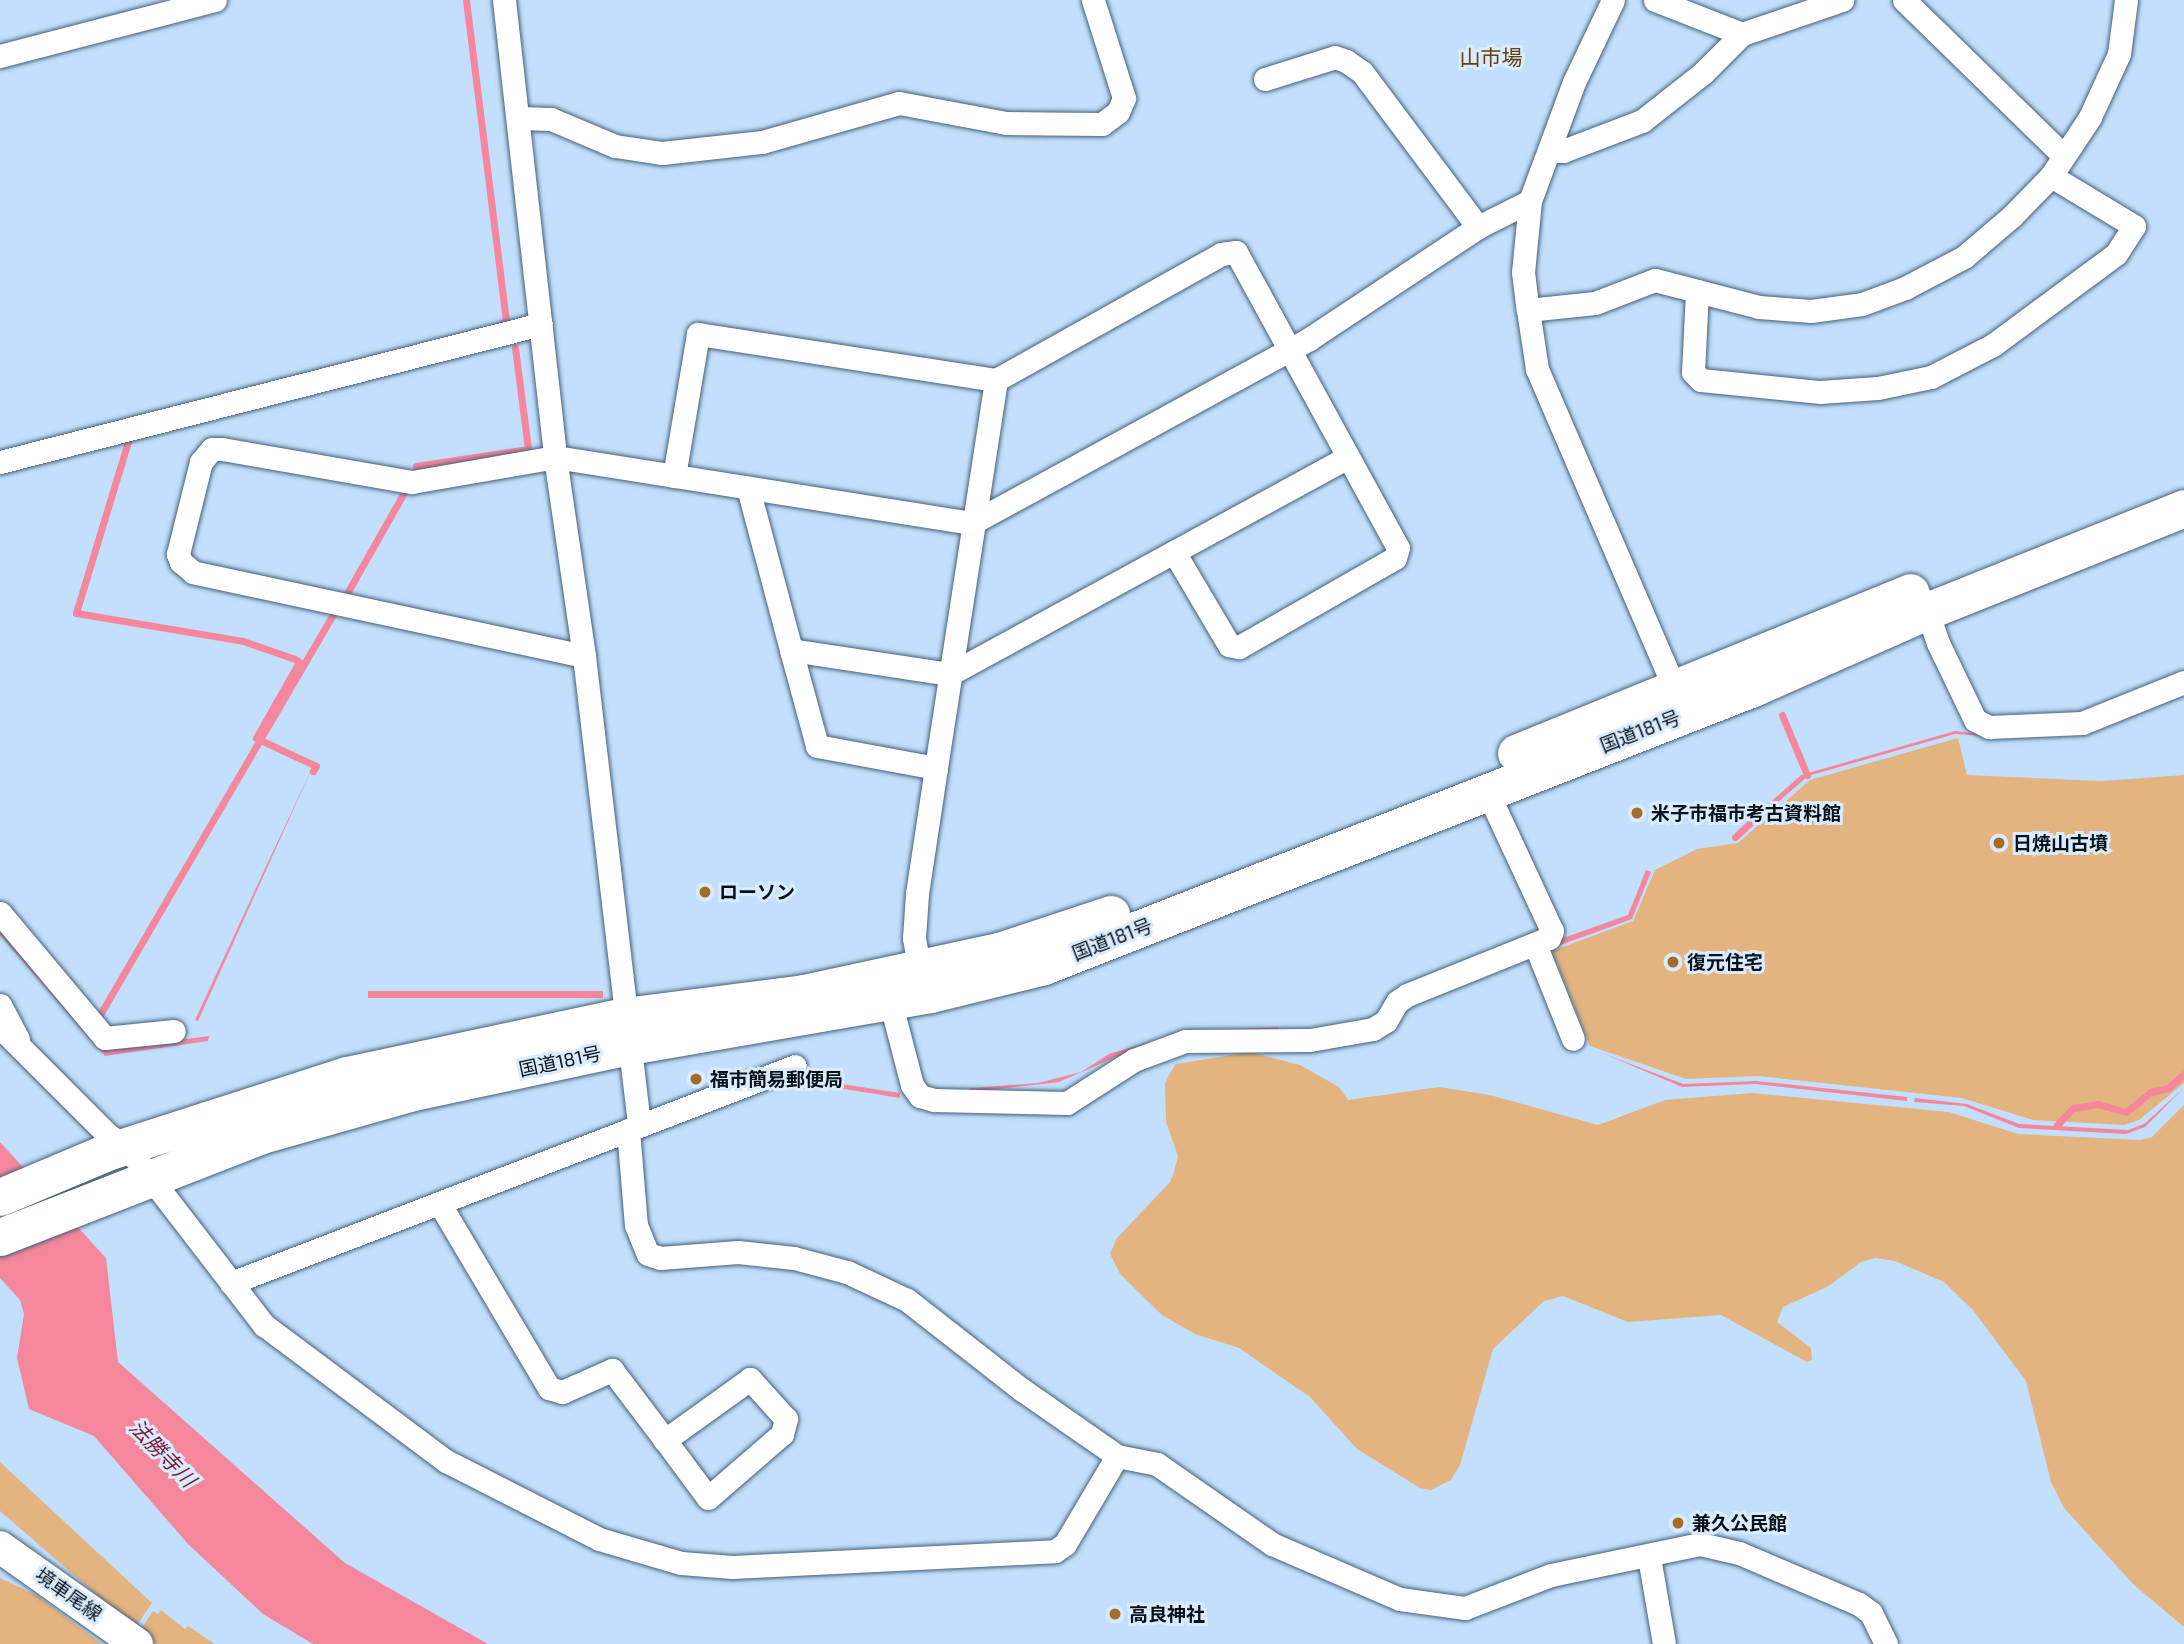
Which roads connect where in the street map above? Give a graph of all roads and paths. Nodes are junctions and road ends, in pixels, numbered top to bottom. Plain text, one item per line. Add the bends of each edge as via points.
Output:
1 (215, 0) edge
2 (505, 0) edge
3 (1093, 0) edge
4 (1613, 0) edge
5 (1655, 0) edge
6 (1842, 0) edge
7 (1904, 0) edge
8 (2126, 0) edge
9 (1742, 34) junction
10 (0, 56) edge
11 (1265, 79) dead end
12 (520, 118) junction
13 (1549, 151) junction
14 (2064, 156) junction
15 (2051, 176) junction
16 (1530, 201) junction
17 (1478, 228) junction
18 (1697, 291) junction
19 (1528, 310) junction
20 (541, 324) junction
21 (1289, 347) junction
22 (996, 380) junction
23 (555, 457) junction
24 (1348, 457) junction
25 (0, 462) edge
26 (674, 476) junction
27 (2184, 484) edge
28 (748, 488) junction
29 (2184, 508) edge
30 (972, 523) junction
31 (1174, 552) junction
32 (1923, 600) junction
33 (791, 650) junction
34 (584, 656) junction
35 (950, 674) junction
36 (2184, 682) edge
37 (1680, 701) junction
38 (936, 768) junction
39 (1487, 791) junction
40 (0, 913) edge
41 (1535, 944) junction
42 (919, 967) junction
43 (896, 998) junction
44 (0, 1005) edge
45 (0, 1027) edge
46 (174, 1031) dead end
47 (627, 1031) junction
48 (1573, 1039) dead end
49 (19, 1046) junction
50 (795, 1066) dead end
51 (633, 1127) junction
52 (117, 1149) junction
53 (139, 1181) junction
54 (0, 1197) edge
55 (441, 1206) junction
56 (0, 1237) edge
57 (231, 1283) junction
58 (665, 1440) junction
59 (1117, 1456) junction
60 (0, 1547) edge
61 (1649, 1557) junction
62 (137, 1644) edge
63 (1664, 1644) edge
64 (1886, 1644) edge

1 - 10 street
2 - 12 street
3 - 12 street via 1124,98 1118,112 1102,124 1006,123 899,103 761,142 662,153 615,146 551,119
4 - 13 street via 1574,82
5 - 9 street
6 - 9 street
7 - 14 street
8 - 14 street via 2119,54 2090,117
9 - 13 street via 1703,74 1642,121 1563,151
11 - 17 street via 1335,57 1356,66
12 - 20 street
13 - 16 street
14 - 15 street
15 - 18 street via 1964,257 1862,304 1811,311 1759,307
15 - 18 street via 2134,226 2116,254 2079,285 1993,345 1931,377 1878,388 1820,392 1701,380 1693,372
16 - 17 street
16 - 19 street via 1523,272
17 - 21 street via 1309,339
18 - 19 street via 1655,280 1595,303
19 - 37 street via 1537,369
20 - 23 street
20 - 25 street
21 - 22 street via 1240,256 1227,251
21 - 24 street
21 - 30 street
22 - 26 street via 698,334
22 - 30 street
23 - 26 street
23 - 34 street
23 - 34 street via 412,482 212,449 201,462 178,554 193,572
24 - 31 street
24 - 31 street via 1398,548 1395,558 1239,647 1228,645
26 - 28 street
27 - 32 highway, 国道181号
28 - 30 street
28 - 33 street
29 - 32 highway, 国道181号
30 - 35 street
31 - 35 street
32 - 36 street via 1975,720 1989,727 2082,723
32 - 37 highway, 国道181号
33 - 35 street
33 - 38 street via 817,746
34 - 47 street
35 - 38 street
37 - 39 highway, 国道181号
37 - 42 highway, 国道181号 via 1089,923 999,951
38 - 42 street via 917,894 914,938
39 - 41 street via 1552,931 1549,938
39 - 43 highway, 国道181号 via 1044,966
40 - 46 street via 105,1038
41 - 43 street via 1407,995 1373,1029 1310,1040 1185,1041 1134,1060 1067,1103 989,1104 920,1096 912,1085 895,1029
41 - 48 street
42 - 43 street
42 - 47 highway, 国道181号
43 - 47 highway, 国道181号
44 - 49 street via 16,1028
45 - 49 street
47 - 51 street
47 - 52 highway, 国道181号 via 347,1075
47 - 53 highway, 国道181号 via 262,1135
49 - 52 street
50 - 51 street
51 - 55 street
51 - 59 street via 636,1226 648,1254 660,1258 738,1252 794,1258 847,1272 907,1300
52 - 53 street
52 - 54 highway, 国道181号
53 - 56 highway, 国道181号
53 - 57 street
55 - 57 street
55 - 58 street via 549,1388 562,1392 612,1370
57 - 59 street via 264,1325 446,1461 599,1539 681,1563 768,1566 1055,1551 1065,1544
58 - 58 street via 708,1498 782,1434 786,1419 750,1379
59 - 61 street via 1157,1464 1272,1544 1420,1605 1465,1608 1551,1575
60 - 62 main road, 境車尾線
61 - 63 street
61 - 64 street via 1700,1545 1739,1553 1859,1604 1871,1614

